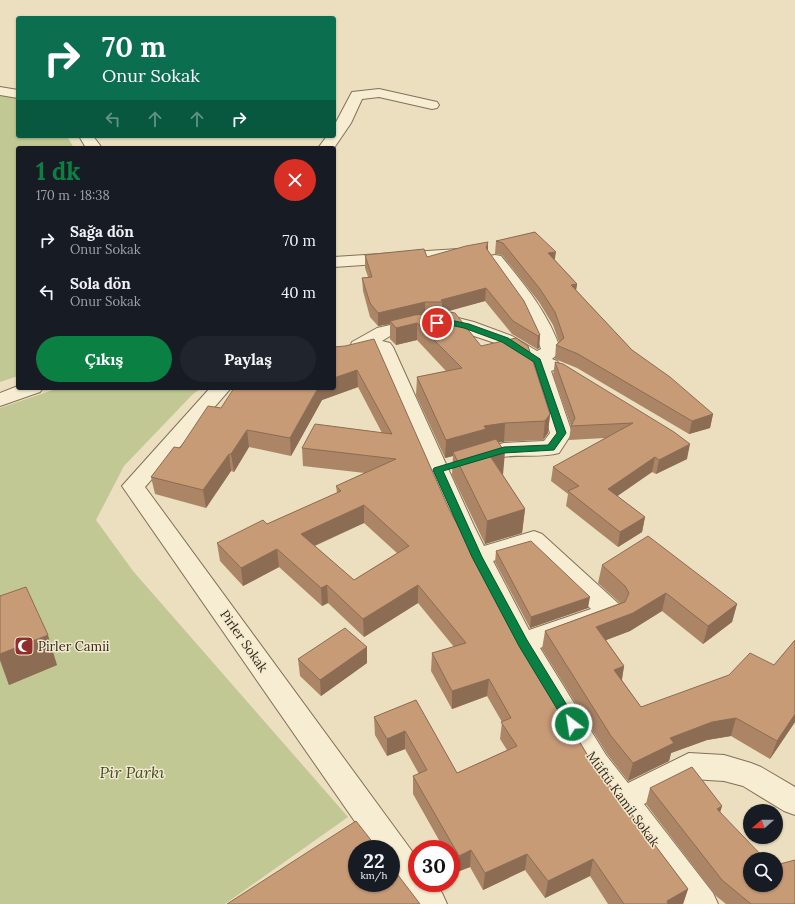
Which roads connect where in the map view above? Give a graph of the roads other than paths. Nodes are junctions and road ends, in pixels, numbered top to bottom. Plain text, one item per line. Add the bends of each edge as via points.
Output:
1 (0, 91) edge
2 (16, 94) edge
3 (432, 105) dead end
4 (336, 134) edge
5 (469, 253) edge
6 (495, 260) edge
7 (336, 262) edge
8 (339, 355) edge
9 (538, 360) junction
10 (569, 373) edge
11 (28, 390) edge
12 (219, 390) edge
13 (0, 400) edge
14 (450, 466) junction
15 (477, 557) junction
16 (523, 643) junction
17 (623, 800) junction
18 (795, 802) edge
19 (431, 904) edge
20 (702, 904) edge

1 - 2 street
3 - 4 street via 378,93 357,95
5 - 7 street
6 - 9 street via 547,335 551,351
8 - 9 street via 384,332 425,323 450,322 505,340
8 - 14 street, Müftü Kamil Sokak via 383,347
9 - 10 street
9 - 14 street via 561,433 551,448 504,450
11 - 13 street
12 - 19 street, Pirler Sokak via 133,486
14 - 15 street, Müftü Kamil Sokak
15 - 16 street, Müftü Kamil Sokak
15 - 16 street via 534,540 611,612
16 - 17 street, Müftü Kamil Sokak via 596,764
17 - 18 street via 689,766 724,768 751,776
17 - 20 street, Müftü Kamil Sokak

